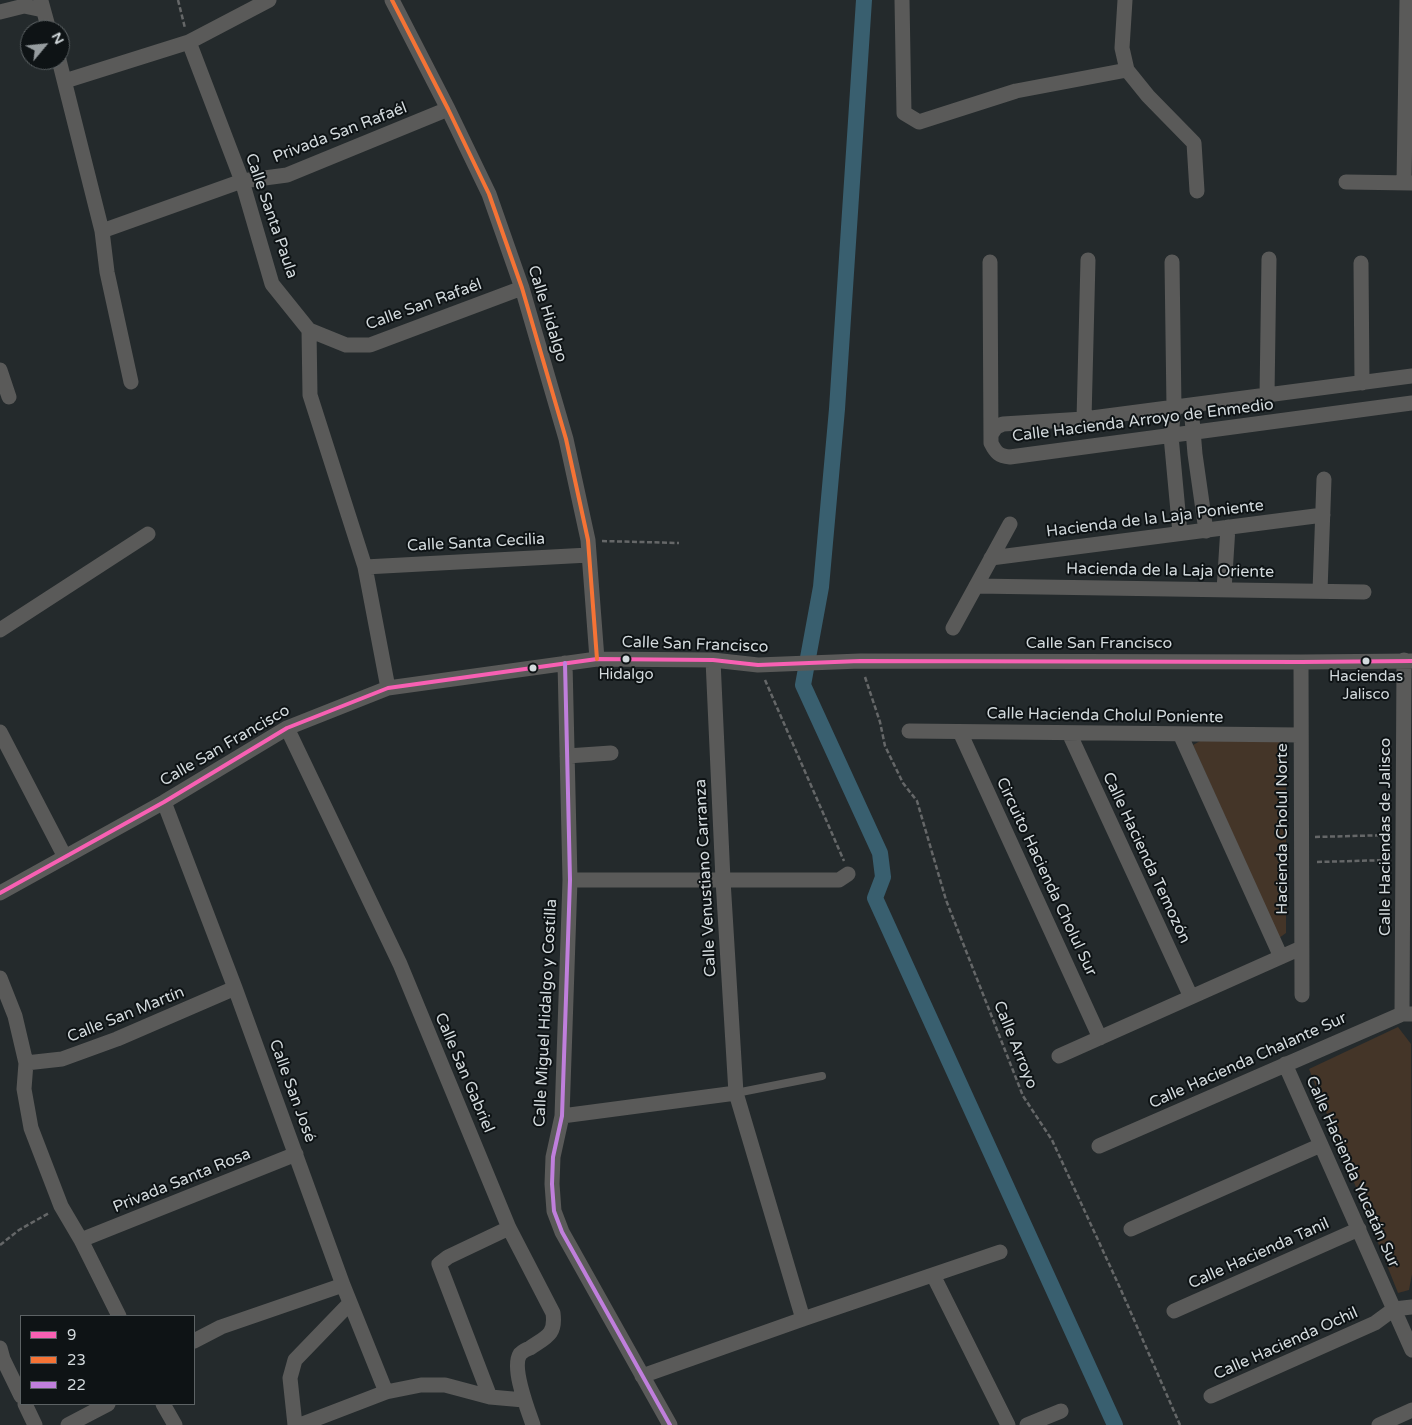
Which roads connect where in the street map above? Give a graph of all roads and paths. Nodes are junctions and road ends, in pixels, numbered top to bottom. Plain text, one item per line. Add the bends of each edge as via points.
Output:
1 (178, 0) edge
2 (269, 0) edge
3 (392, 0) edge
4 (902, 0) edge
5 (1125, 0) edge
6 (1407, 0) edge
7 (42, 5) edge
8 (0, 12) edge
9 (46, 20) edge
10 (189, 42) junction
11 (62, 70) edge
12 (1127, 70) junction
13 (65, 82) junction
14 (448, 109) junction
15 (242, 181) junction
16 (1346, 182) dead end
17 (1408, 183) edge
18 (1197, 191) dead end
19 (102, 231) junction
20 (1269, 259) dead end
21 (1088, 260) dead end
22 (990, 262) dead end
23 (1172, 262) dead end
24 (1361, 263) dead end
25 (522, 288) junction
26 (309, 330) junction
27 (0, 370) edge
28 (1412, 376) edge
29 (131, 382) dead end
30 (1362, 383) junction
31 (1266, 396) junction
32 (9, 397) dead end
33 (1412, 403) edge
34 (1191, 406) junction
35 (1174, 408) junction
36 (1084, 419) junction
37 (992, 433) junction
38 (1193, 433) junction
39 (1172, 436) junction
40 (1324, 479) dead end
41 (1323, 515) junction
42 (1010, 524) dead end
43 (1228, 526) junction
44 (1206, 531) junction
45 (1180, 533) junction
46 (148, 534) dead end
47 (679, 543) dead end
48 (589, 547) junction
49 (992, 558) junction
50 (365, 567) junction
51 (976, 586) junction
52 (1224, 590) junction
53 (1320, 592) junction
54 (1364, 592) dead end
55 (953, 628) dead end
56 (0, 630) edge
57 (597, 660) junction
58 (713, 660) junction
59 (1408, 660) edge
60 (860, 661) junction
61 (1301, 662) junction
62 (565, 663) junction
63 (758, 665) junction
64 (388, 688) junction
65 (287, 728) junction
66 (909, 731) dead end
67 (0, 732) edge
68 (960, 732) junction
69 (1069, 733) junction
70 (1180, 734) junction
71 (1300, 736) junction
72 (611, 753) dead end
73 (567, 756) junction
74 (164, 802) junction
75 (1403, 835) junction
76 (1301, 838) junction
77 (65, 857) junction
78 (1404, 859) junction
79 (1301, 862) junction
80 (848, 874) joint
81 (570, 880) junction
82 (723, 880) junction
83 (0, 893) edge
84 (1302, 948) junction
85 (1281, 957) junction
86 (0, 978) edge
87 (235, 988) junction
88 (1302, 995) dead end
89 (1191, 997) junction
90 (1407, 1014) edge
91 (1100, 1038) junction
92 (1059, 1056) dead end
93 (26, 1063) junction
94 (1284, 1064) junction
95 (822, 1076) dead end
96 (736, 1093) junction
97 (562, 1116) junction
98 (1321, 1145) junction
99 (1099, 1146) dead end
100 (296, 1154) junction
101 (61, 1206) junction
102 (509, 1228) junction
103 (1131, 1229) dead end
104 (1359, 1229) junction
105 (82, 1240) junction
106 (0, 1245) edge
107 (1000, 1252) dead end
108 (933, 1275) junction
109 (343, 1285) junction
110 (350, 1303) junction
111 (1412, 1307) edge
112 (1394, 1309) junction
113 (1174, 1311) dead end
114 (119, 1315) edge
115 (803, 1319) junction
116 (1375, 1324) junction
117 (1407, 1328) edge
118 (195, 1340) edge
119 (0, 1348) edge
120 (1412, 1350) edge
121 (642, 1376) junction
122 (386, 1392) junction
123 (20, 1394) edge
124 (1211, 1396) dead end
125 (490, 1397) junction
126 (524, 1400) junction
127 (25, 1405) edge
128 (106, 1405) edge
129 (164, 1405) edge
130 (1412, 1410) edge
131 (1061, 1411) dead end
132 (35, 1425) edge
133 (68, 1425) edge
134 (175, 1425) edge
135 (295, 1425) edge
136 (300, 1425) edge
137 (533, 1425) edge
138 (670, 1425) edge
139 (1008, 1425) edge
140 (1027, 1425) edge
141 (1180, 1425) edge
142 (1379, 1425) edge

1 - 10 path
2 - 10 street
3 - 14 street, Calle Hidalgo
4 - 12 street via 904,113 919,122 1016,91
5 - 12 street via 1122,48
6 - 17 street
7 - 8 street
7 - 9 street
10 - 13 street
10 - 15 street, Calle Santa Paula
11 - 13 street
12 - 18 street via 1194,143
13 - 19 street
14 - 15 street, Privada San Rafaél via 287,175
14 - 25 street, Calle Hidalgo via 490,194
15 - 19 street
15 - 26 street, Calle Santa Paula via 272,284
16 - 17 street
19 - 29 street via 107,272
20 - 31 street
21 - 36 street
22 - 37 street
23 - 35 street
24 - 30 street
25 - 26 street, Calle San Rafaél via 370,345 346,345
25 - 48 street, Calle Hidalgo via 566,440
26 - 50 street via 310,395
27 - 32 street
28 - 30 street, Calle Hacienda Arroyo de Enmedio
30 - 31 street, Calle Hacienda Arroyo de Enmedio
31 - 34 street, Calle Hacienda Arroyo de Enmedio
33 - 38 street, Calle Hacienda Arroyo de Enmedio
34 - 35 street, Calle Hacienda Arroyo de Enmedio
34 - 38 street
35 - 36 street, Calle Hacienda Arroyo de Enmedio
35 - 39 street
36 - 37 street, Calle Hacienda Arroyo de Enmedio via 1003,424
37 - 39 street, Calle Hacienda Arroyo de Enmedio via 991,443 995,451 1000,456 1010,457
38 - 39 street, Calle Hacienda Arroyo de Enmedio
38 - 44 street
39 - 45 street
40 - 41 street
41 - 43 street, Hacienda de la Laja Poniente
41 - 53 street
42 - 49 street
43 - 44 street, Hacienda de la Laja Poniente
43 - 52 street
44 - 45 street, Hacienda de la Laja Poniente
45 - 49 street, Hacienda de la Laja Poniente
46 - 56 street
47 - 48 path
48 - 50 street, Calle Santa Cecilia
48 - 57 street, Calle Hidalgo
49 - 51 street
50 - 64 street
51 - 52 street, Hacienda de la Laja Oriente
51 - 55 street
52 - 53 street, Hacienda de la Laja Oriente
53 - 54 street, Hacienda de la Laja Oriente
57 - 58 street, Calle San Francisco
57 - 62 street, Calle San Francisco
58 - 63 street, Calle San Francisco
58 - 82 street, Calle Venustiano Carranza
59 - 61 street, Calle San Francisco
59 - 75 street, Calle Haciendas de Jalisco
60 - 61 street, Calle San Francisco
60 - 63 street, Calle San Francisco
60 - 141 path, Calle Arroyo via 885,746 903,783 917,801 946,900 1023,1096 1052,1140
61 - 71 street, Hacienda Cholul Norte
62 - 64 street, Calle San Francisco
62 - 73 street, Calle Miguel Hidalgo y Costilla
63 - 80 path
64 - 65 street, Calle San Francisco
65 - 74 street, Calle San Francisco
65 - 102 street, Calle San Gabriel via 400,964
66 - 68 street, Calle Hacienda Cholul Poniente
67 - 77 street
68 - 69 street, Calle Hacienda Cholul Poniente
68 - 91 street, Circuito Hacienda Cholul Sur
69 - 70 street, Calle Hacienda Cholul Poniente
69 - 89 street, Calle Hacienda Temozón
70 - 71 street, Calle Hacienda Cholul Poniente
70 - 85 street
71 - 76 street, Hacienda Cholul Norte
72 - 73 street
73 - 81 street, Calle Miguel Hidalgo y Costilla
74 - 77 street, Calle San Francisco
74 - 87 street, Calle San José
75 - 76 path
75 - 78 street, Calle Haciendas de Jalisco
76 - 79 street, Hacienda Cholul Norte
77 - 83 street, Calle San Francisco
78 - 79 path
78 - 90 street, Calle Haciendas de Jalisco
79 - 84 street, Hacienda Cholul Norte
80 - 82 street via 839,880
81 - 82 street
81 - 97 street, Calle Miguel Hidalgo y Costilla
82 - 96 street, Calle Venustiano Carranza
84 - 85 street
84 - 88 street, Hacienda Cholul Norte
85 - 89 street
86 - 93 street via 15,1016
87 - 93 street, Calle San Martín via 62,1059
87 - 100 street, Calle San José
89 - 91 street
90 - 94 street, Calle Hacienda Chalante Sur
91 - 92 street
93 - 101 street via 24,1089 31,1128
94 - 98 street, Calle Hacienda Yucatán Sur
94 - 99 street, Calle Hacienda Chalante Sur
95 - 96 lane
96 - 97 street
96 - 115 street, Calle Venustiano Carranza
97 - 121 street, Calle Miguel Hidalgo y Costilla via 553,1157 554,1211 562,1232
98 - 103 street
98 - 104 street, Calle Hacienda Yucatán Sur
100 - 105 street, Privada Santa Rosa
100 - 109 street, Calle San José
101 - 105 street
101 - 106 path
102 - 125 street via 439,1264
102 - 126 street, Calle San Gabriel via 553,1313 554,1324 551,1334 520,1354 517,1366
104 - 112 street, Calle Hacienda Yucatán Sur
104 - 113 street, Calle Hacienda Tanil
105 - 114 street
107 - 108 street
108 - 115 street
108 - 139 street
109 - 110 street, Calle San José
109 - 118 street via 221,1327
110 - 122 street, Calle San José
110 - 135 street via 295,1360 290,1378
111 - 112 street
112 - 116 street, Calle Hacienda Ochil
112 - 117 street, Calle Hacienda Yucatán Sur
115 - 121 street
116 - 117 street, Calle Hacienda Ochil
116 - 124 street, Calle Hacienda Ochil
117 - 120 street, Calle Hacienda Yucatán Sur
119 - 123 street
121 - 138 street, Calle Miguel Hidalgo y Costilla
122 - 125 street via 420,1385 445,1385
122 - 136 street
125 - 126 street
126 - 137 street, Calle San Gabriel
127 - 132 street
128 - 133 street
129 - 134 street
130 - 142 street
131 - 140 street

